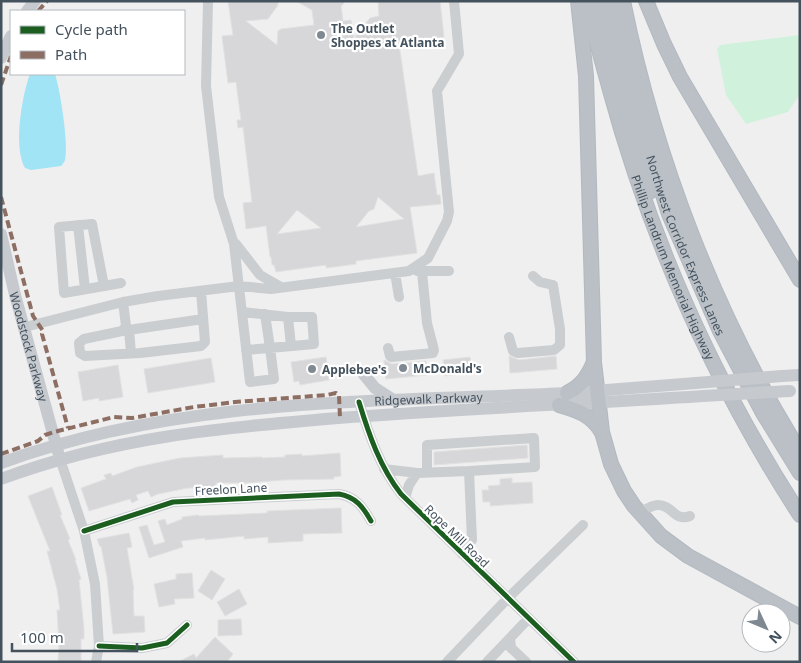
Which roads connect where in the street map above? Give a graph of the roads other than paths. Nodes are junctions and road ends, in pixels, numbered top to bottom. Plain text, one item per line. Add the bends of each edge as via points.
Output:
1 (208, 1) edge
2 (454, 1) edge
3 (578, 1) edge
4 (588, 1) edge
5 (599, 1) edge
6 (610, 1) edge
7 (623, 1) edge
8 (646, 1) edge
9 (10, 38) edge
10 (1, 58) edge
11 (78, 225) junction
12 (1, 234) edge
13 (233, 239) junction
14 (408, 271) junction
15 (449, 271) dead end
16 (422, 272) junction
17 (395, 273) junction
18 (533, 276) dead end
19 (800, 280) edge
20 (121, 283) dead end
21 (104, 286) junction
22 (239, 286) junction
23 (281, 287) junction
24 (85, 290) junction
25 (201, 291) junction
26 (399, 297) dead end
27 (123, 302) junction
28 (686, 306) junction
29 (242, 312) junction
30 (265, 314) junction
31 (288, 316) junction
32 (203, 319) junction
33 (25, 327) junction
34 (126, 330) junction
35 (509, 337) dead end
36 (291, 346) junction
37 (270, 348) junction
38 (388, 348) dead end
39 (246, 350) junction
40 (131, 353) junction
41 (594, 362) junction
42 (361, 371) dead end
43 (800, 375) edge
44 (795, 390) edge
45 (567, 393) junction
46 (598, 397) junction
47 (392, 399) junction
48 (359, 402) junction
49 (559, 405) junction
50 (363, 416) junction
51 (602, 432) junction
52 (57, 445) junction
53 (800, 452) edge
54 (60, 459) junction
55 (1, 463) edge
56 (384, 469) junction
57 (468, 471) junction
58 (422, 473) junction
59 (800, 473) edge
60 (1, 479) edge
61 (405, 498) junction
62 (639, 513) junction
63 (800, 515) edge
64 (690, 516) dead end
65 (371, 521) dead end
66 (583, 525) dead end
67 (84, 531) junction
68 (462, 554) junction
69 (508, 598) junction
70 (800, 617) edge
71 (529, 618) junction
72 (187, 625) dead end
73 (510, 638) junction
74 (99, 646) junction
75 (96, 662) edge
76 (447, 662) edge
77 (487, 662) edge
78 (526, 662) edge
79 (574, 662) edge

1 - 13 street via 206,86 220,197
2 - 14 street via 460,54 437,91 449,212 428,258
3 - 41 highway via 586,76
4 - 28 highway, Phillip Landrum Memorial Highway via 622,135 653,225
5 - 28 highway via 621,96
6 - 59 highway, Northwest Corridor Express Lanes via 632,95 670,214 725,339 763,413
7 - 53 highway via 656,130 701,257 743,348
8 - 19 highway via 680,77
9 - 10 main road
11 - 21 street via 92,224
11 - 24 street
11 - 24 street via 59,227 64,293
12 - 33 main road, Woodstock Parkway
13 - 22 street
13 - 23 street via 254,269
14 - 16 street
14 - 17 street
15 - 16 street
16 - 38 street via 433,353 391,357
17 - 23 street
17 - 26 street
18 - 35 street via 540,282 553,285 560,345 554,350 518,353 513,351
20 - 21 street
21 - 24 street
22 - 23 street
22 - 25 street
22 - 29 street
25 - 27 street
25 - 32 street
27 - 33 street
27 - 34 street
28 - 63 highway, Phillip Landrum Memorial Highway via 752,437
29 - 30 street
29 - 39 street
30 - 31 street
30 - 37 street
31 - 36 street
31 - 36 street via 312,317 314,344
32 - 34 street
32 - 40 street via 205,342 201,346
33 - 52 main road, Woodstock Parkway
34 - 40 street
34 - 40 street via 84,339 79,343 80,353 85,356
36 - 37 street
37 - 39 street
37 - 39 street via 274,379 250,382
41 - 45 highway via 584,381
41 - 46 highway
42 - 47 main road via 375,388
43 - 46 main road, Ridgewalk Parkway, bridge via 696,383
44 - 46 main road, Ridgewalk Parkway, bridge via 703,396
45 - 46 main road, Ridgewalk Parkway
45 - 47 main road, Ridgewalk Parkway
46 - 49 main road, Ridgewalk Parkway
46 - 51 highway
47 - 48 main road, Ridgewalk Parkway
48 - 50 street, Rope Mill Road
48 - 52 main road, Ridgewalk Parkway via 193,416 119,429
49 - 50 main road, Ridgewalk Parkway
49 - 51 highway via 588,416
50 - 54 main road, Ridgewalk Parkway via 190,432 115,445
50 - 56 street, Rope Mill Road
51 - 62 highway via 611,464
52 - 54 main road, Woodstock Parkway
52 - 55 main road, Ridgewalk Parkway
54 - 60 main road, Ridgewalk Parkway
54 - 67 street
56 - 58 street
56 - 61 street, Rope Mill Road
57 - 58 street
57 - 58 street via 535,467 534,438 427,444
57 - 68 street via 472,540
58 - 61 street via 409,485
61 - 68 street, Rope Mill Road
62 - 64 street via 657,505 666,506 679,517
62 - 70 highway via 661,536 688,556
65 - 67 street, Freelon Lane via 361,504 340,494 173,502
66 - 69 street
67 - 74 street via 95,584
68 - 69 street, Rope Mill Road
69 - 71 street, Rope Mill Road
69 - 76 street
71 - 73 street
71 - 79 street, Rope Mill Road
72 - 74 street via 167,643 142,648
73 - 77 street
73 - 78 street via 511,648
74 - 75 street

